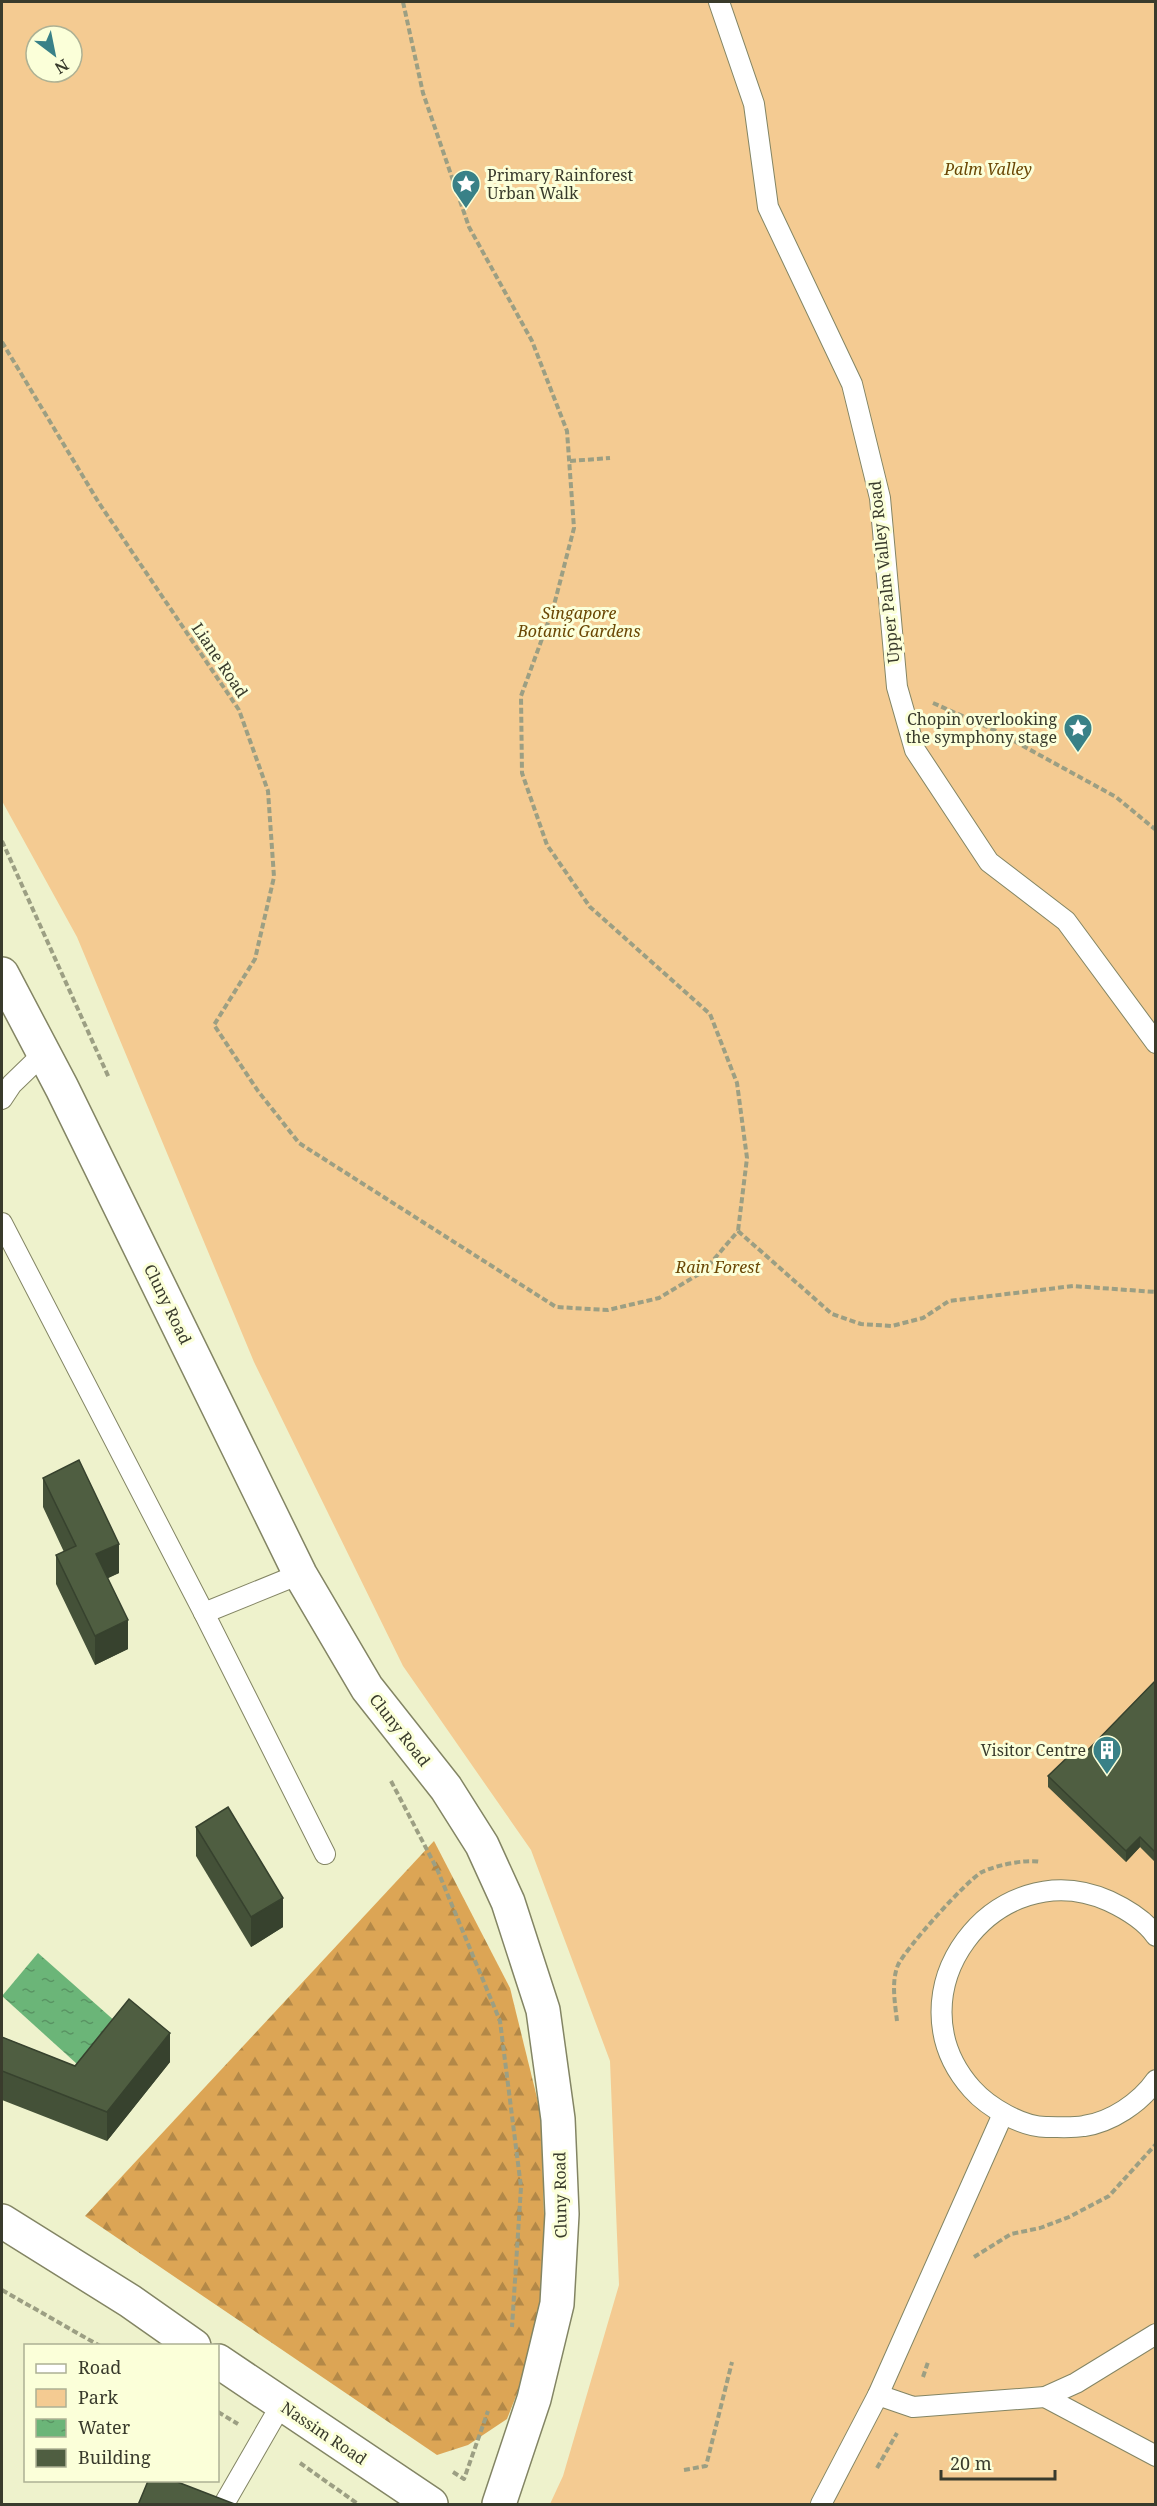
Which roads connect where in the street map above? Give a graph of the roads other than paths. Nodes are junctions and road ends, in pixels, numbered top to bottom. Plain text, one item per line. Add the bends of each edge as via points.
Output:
1 (719, 2) edge
2 (2, 974) edge
3 (9, 1005) edge
4 (1155, 1043) edge
5 (43, 1054) junction
6 (2, 1099) edge
7 (2, 1223) edge
8 (300, 1574) junction
9 (204, 1613) junction
10 (325, 1854) dead end
11 (1155, 1936) edge
12 (1155, 2080) edge
13 (1003, 2114) junction
14 (2, 2221) edge
15 (1155, 2334) edge
16 (192, 2344) edge
17 (219, 2362) edge
18 (878, 2395) junction
19 (1044, 2397) junction
20 (281, 2405) junction
21 (1155, 2457) edge
22 (224, 2505) edge
23 (431, 2505) edge
24 (499, 2505) edge
25 (821, 2505) edge

1 - 4 lane, Upper Palm Valley Road via 754,104 768,207 852,384 880,498 897,687 915,750 989,862 1066,921
2 - 3 street, Cluny Road
3 - 5 street, Cluny Road
5 - 6 lane
5 - 8 street, Cluny Road
7 - 9 lane
8 - 9 lane
8 - 24 street, Cluny Road via 367,1688 446,1788 482,1845 508,1902 543,2010 558,2119 562,2214 557,2304 534,2399
9 - 10 lane
11 - 13 lane via 1127,1909 1091,1893 1052,1890 1012,1900 971,1930 946,1975 941,2002 943,2029 950,2055 963,2079 981,2099
12 - 13 lane via 1125,2111 1085,2126 1043,2127
13 - 18 lane
14 - 16 street
15 - 19 lane via 1076,2383
17 - 20 street, Nassim Road
18 - 19 lane via 913,2407
18 - 25 lane
19 - 21 lane
20 - 22 lane
20 - 23 street, Nassim Road

